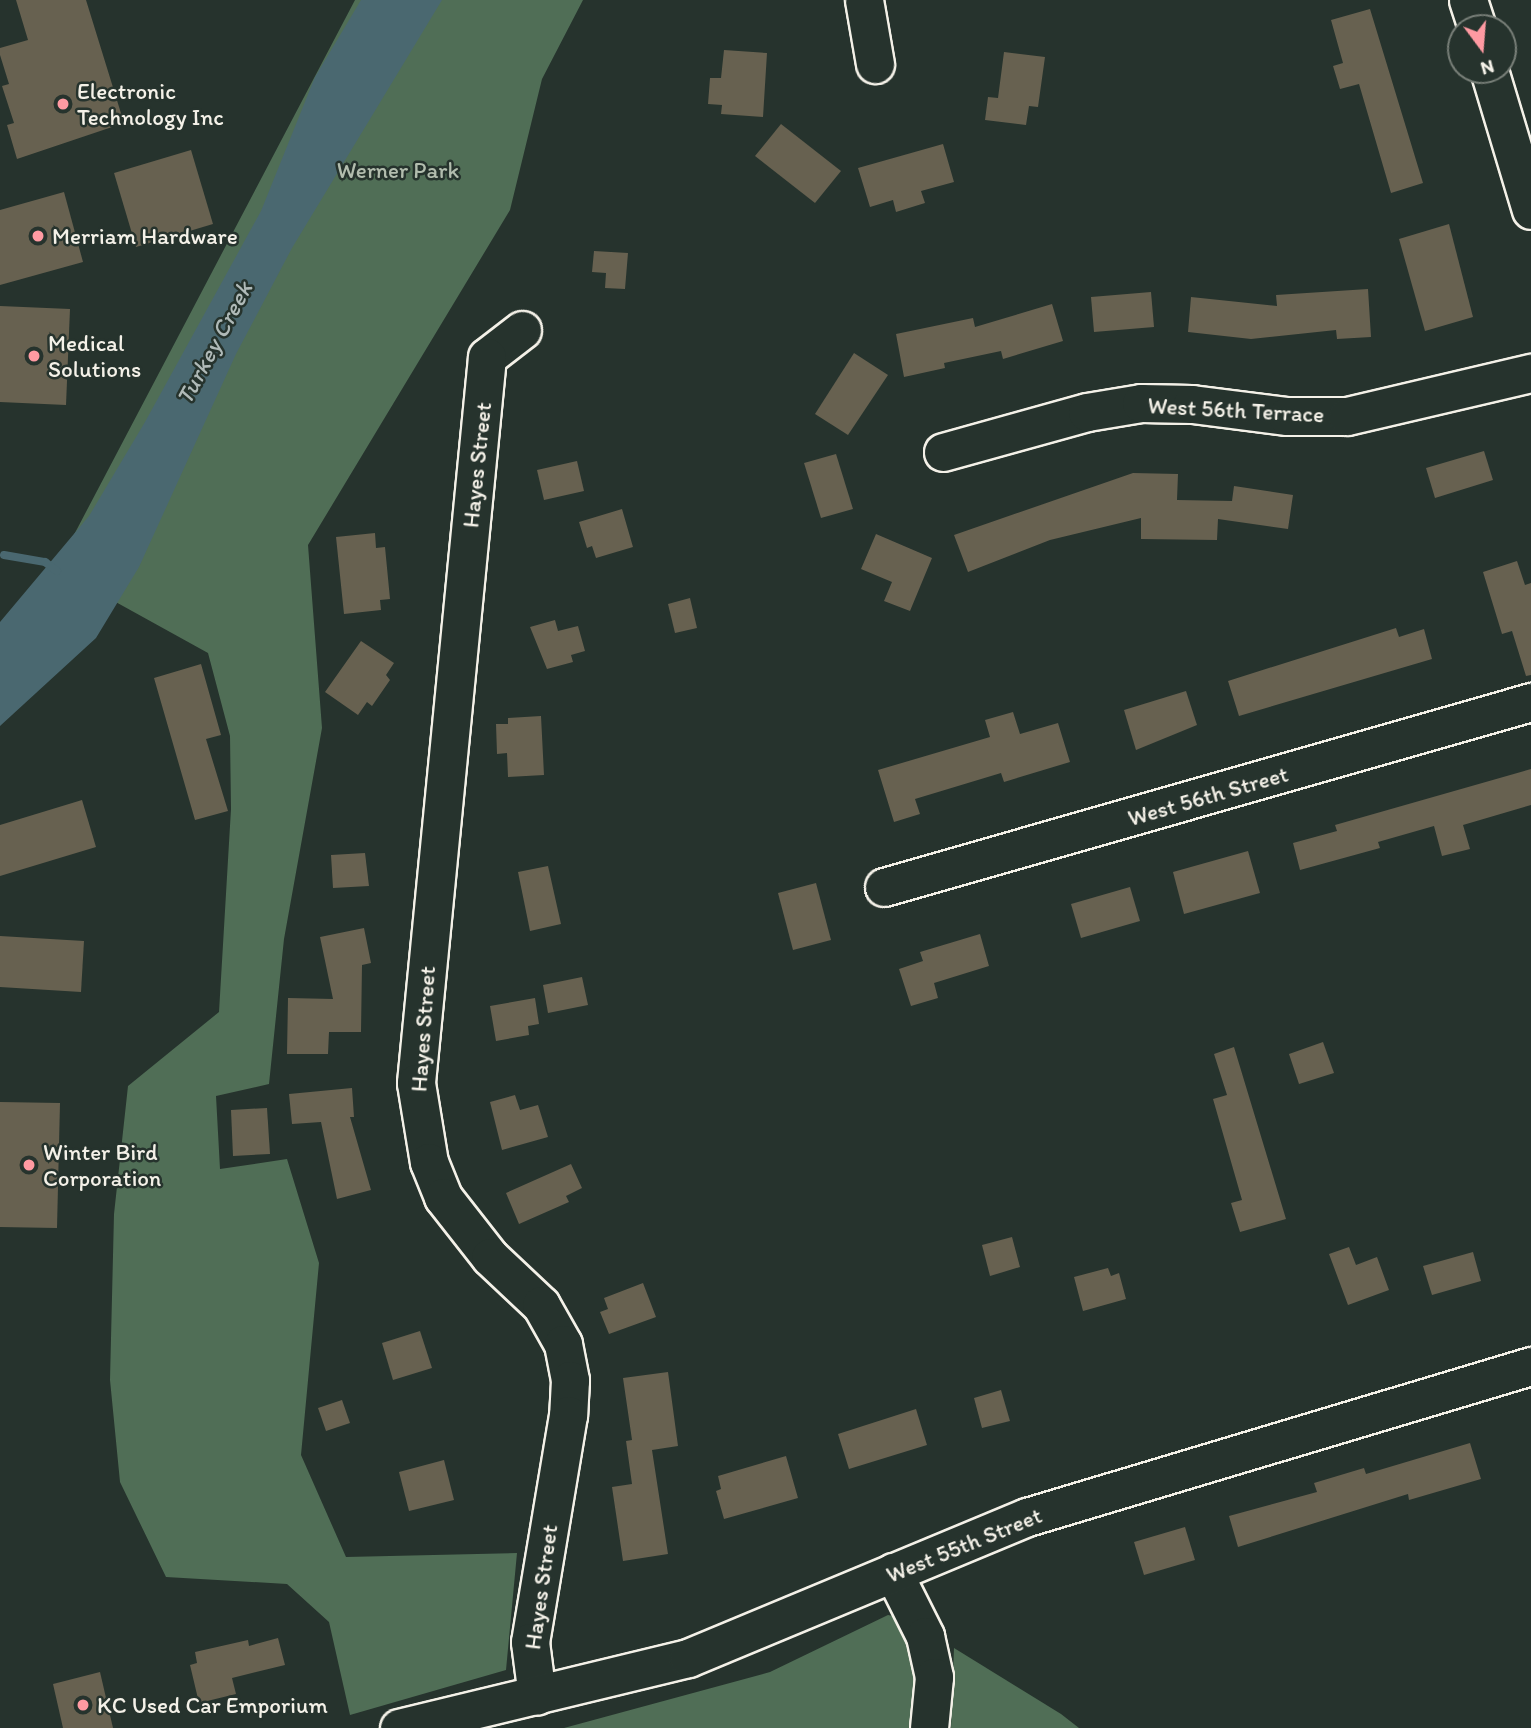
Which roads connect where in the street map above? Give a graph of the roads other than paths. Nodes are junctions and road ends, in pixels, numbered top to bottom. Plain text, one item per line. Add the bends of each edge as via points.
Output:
1 (864, 0) edge
2 (875, 64) dead end
3 (1493, 84) edge
4 (1531, 210) edge
5 (522, 330) dead end
6 (1531, 373) edge
7 (943, 452) dead end
8 (1531, 702) edge
9 (884, 887) dead end
10 (1531, 1366) edge
11 (894, 1572) junction
12 (537, 1696) junction
13 (399, 1728) edge
14 (929, 1728) edge

1 - 2 street
3 - 4 street
5 - 12 street, Hayes Street via 488,357 416,1083 429,1162 443,1197 490,1257 541,1306 563,1344 570,1380 568,1415 530,1642
6 - 7 street, West 56th Terrace via 1346,416 1287,416 1142,403 1087,412
8 - 9 street, West 56th Street
10 - 11 street, West 55th Street via 1027,1517
11 - 12 street, West 55th Street via 688,1658
11 - 14 street via 928,1650 934,1677
12 - 13 street, West 55th Street

